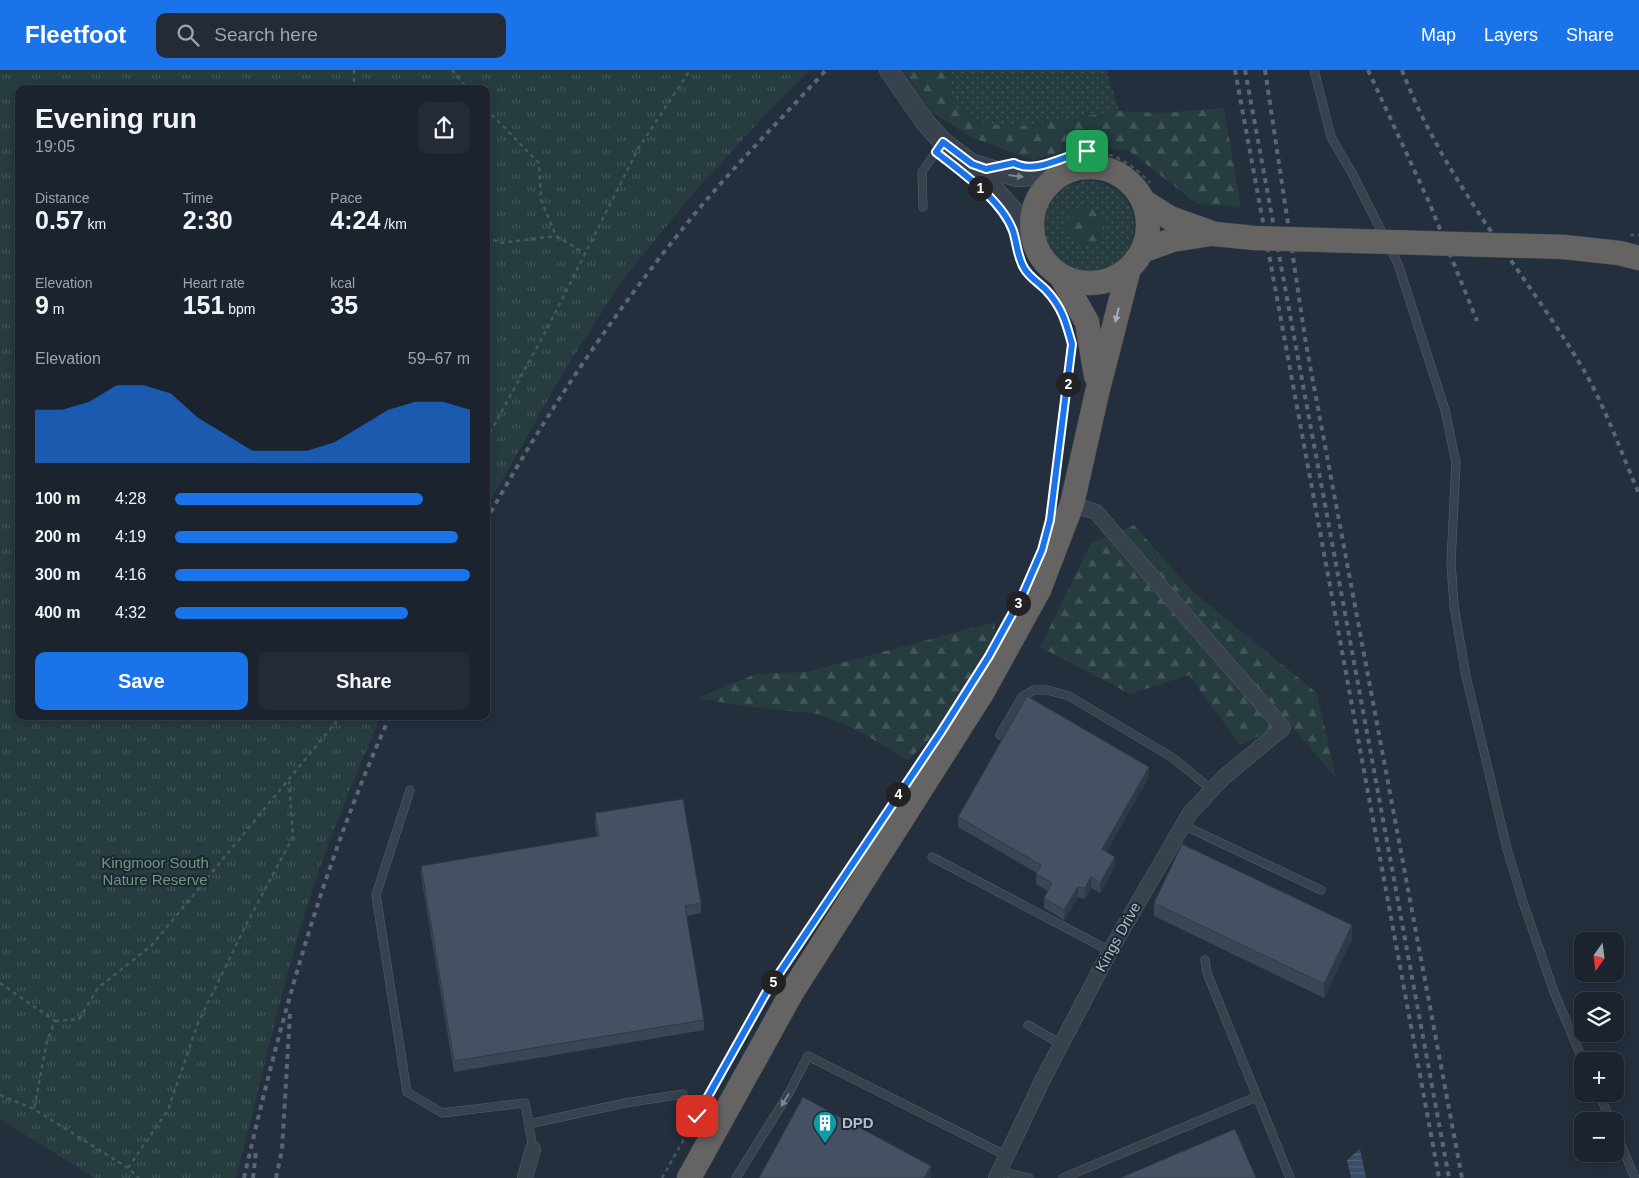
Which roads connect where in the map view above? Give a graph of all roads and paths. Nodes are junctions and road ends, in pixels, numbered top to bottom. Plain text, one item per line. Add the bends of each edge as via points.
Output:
1 (354, 70) edge
2 (452, 70) edge
3 (690, 70) edge
4 (889, 70) edge
5 (1314, 70) edge
6 (354, 85) edge
7 (465, 85) edge
8 (490, 113) edge
9 (943, 142) junction
10 (972, 164) junction
11 (1061, 166) junction
12 (1148, 193) junction
13 (923, 207) dead end
14 (1215, 234) junction
15 (556, 236) junction
16 (490, 238) edge
17 (1024, 240) junction
18 (586, 254) junction
19 (1632, 254) edge
20 (1136, 260) junction
21 (1053, 283) junction
22 (1072, 344) dead end
23 (1097, 393) junction
24 (490, 433) edge
25 (1057, 475) dead end
26 (1072, 504) junction
27 (338, 720) edge
28 (1000, 735) dead end
29 (289, 781) junction
30 (410, 790) dead end
31 (1212, 790) junction
32 (1183, 826) junction
33 (932, 857) dead end
34 (1321, 890) dead end
35 (810, 924) dead end
36 (1110, 950) junction
37 (1206, 960) dead end
38 (0, 983) edge
39 (55, 1021) junction
40 (1028, 1025) dead end
41 (1061, 1044) junction
42 (1579, 1052) edge
43 (683, 1094) dead end
44 (0, 1095) edge
45 (1256, 1097) junction
46 (34, 1109) junction
47 (529, 1124) junction
48 (533, 1150) joint
49 (1624, 1152) edge
50 (1005, 1155) junction
51 (128, 1168) junction
52 (997, 1174) edge
53 (139, 1178) edge
54 (525, 1178) edge
55 (662, 1178) edge
56 (689, 1178) edge
57 (736, 1178) edge
58 (1029, 1178) edge
59 (1063, 1178) edge
60 (1290, 1178) edge
61 (1635, 1178) edge

1 - 6 path
2 - 7 path
3 - 18 path via 638,149
4 - 9 street via 909,101
5 - 42 lane via 1331,137 1398,264 1445,410 1456,463 1451,562 1454,606 1466,676 1507,849 1554,992
8 - 15 path via 539,162 541,200
9 - 10 street
9 - 13 lane via 922,172
10 -> 11 street via 1017,177
10 - 17 street via 1018,216
11 - 12 highway via 1103,168
11 - 12 path via 1087,151 1107,153 1126,161
11 - 17 highway via 1036,202
12 - 14 highway via 1170,218
12 - 20 highway via 1148,226
14 - 19 highway, bridge via 1564,248
14 - 20 highway via 1172,240
15 - 16 path via 500,243
15 - 18 path
17 - 21 highway via 1041,257
17 - 21 path via 1024,268
18 - 24 path
20 - 21 highway via 1112,279 1102,282
20 -> 23 highway
21 - 23 highway via 1087,322
22 - 25 path
23 - 26 highway
26 - 31 street, Kings Drive via 1096,512 1283,728
26 - 56 highway via 1039,590 1016,634 792,992
27 - 29 path
28 - 31 lane via 1022,696 1034,690 1046,690 1069,696 1173,758
29 - 39 path via 152,945 98,988 79,1019
29 - 51 path via 294,837 198,1023 168,1110
30 - 47 lane via 376,895 407,1092 442,1113 525,1103
31 - 32 street, Kings Drive via 1190,813
32 - 34 lane
32 - 36 street, Kings Drive
33 - 36 lane
35 - 55 path via 766,993
36 - 41 street, Kings Drive
37 - 45 lane via 1207,973
38 - 39 path
39 - 46 path via 47,1042
40 - 41 lane
41 - 50 street, Kings Drive
43 - 47 lane
44 - 46 path
45 - 59 lane
45 - 60 lane
46 - 51 path
47 - 48 lane
48 - 54 street
49 - 61 lane
50 - 52 street, Kings Drive
50 -> 57 lane via 808,1056
51 - 53 path
52 - 58 lane

